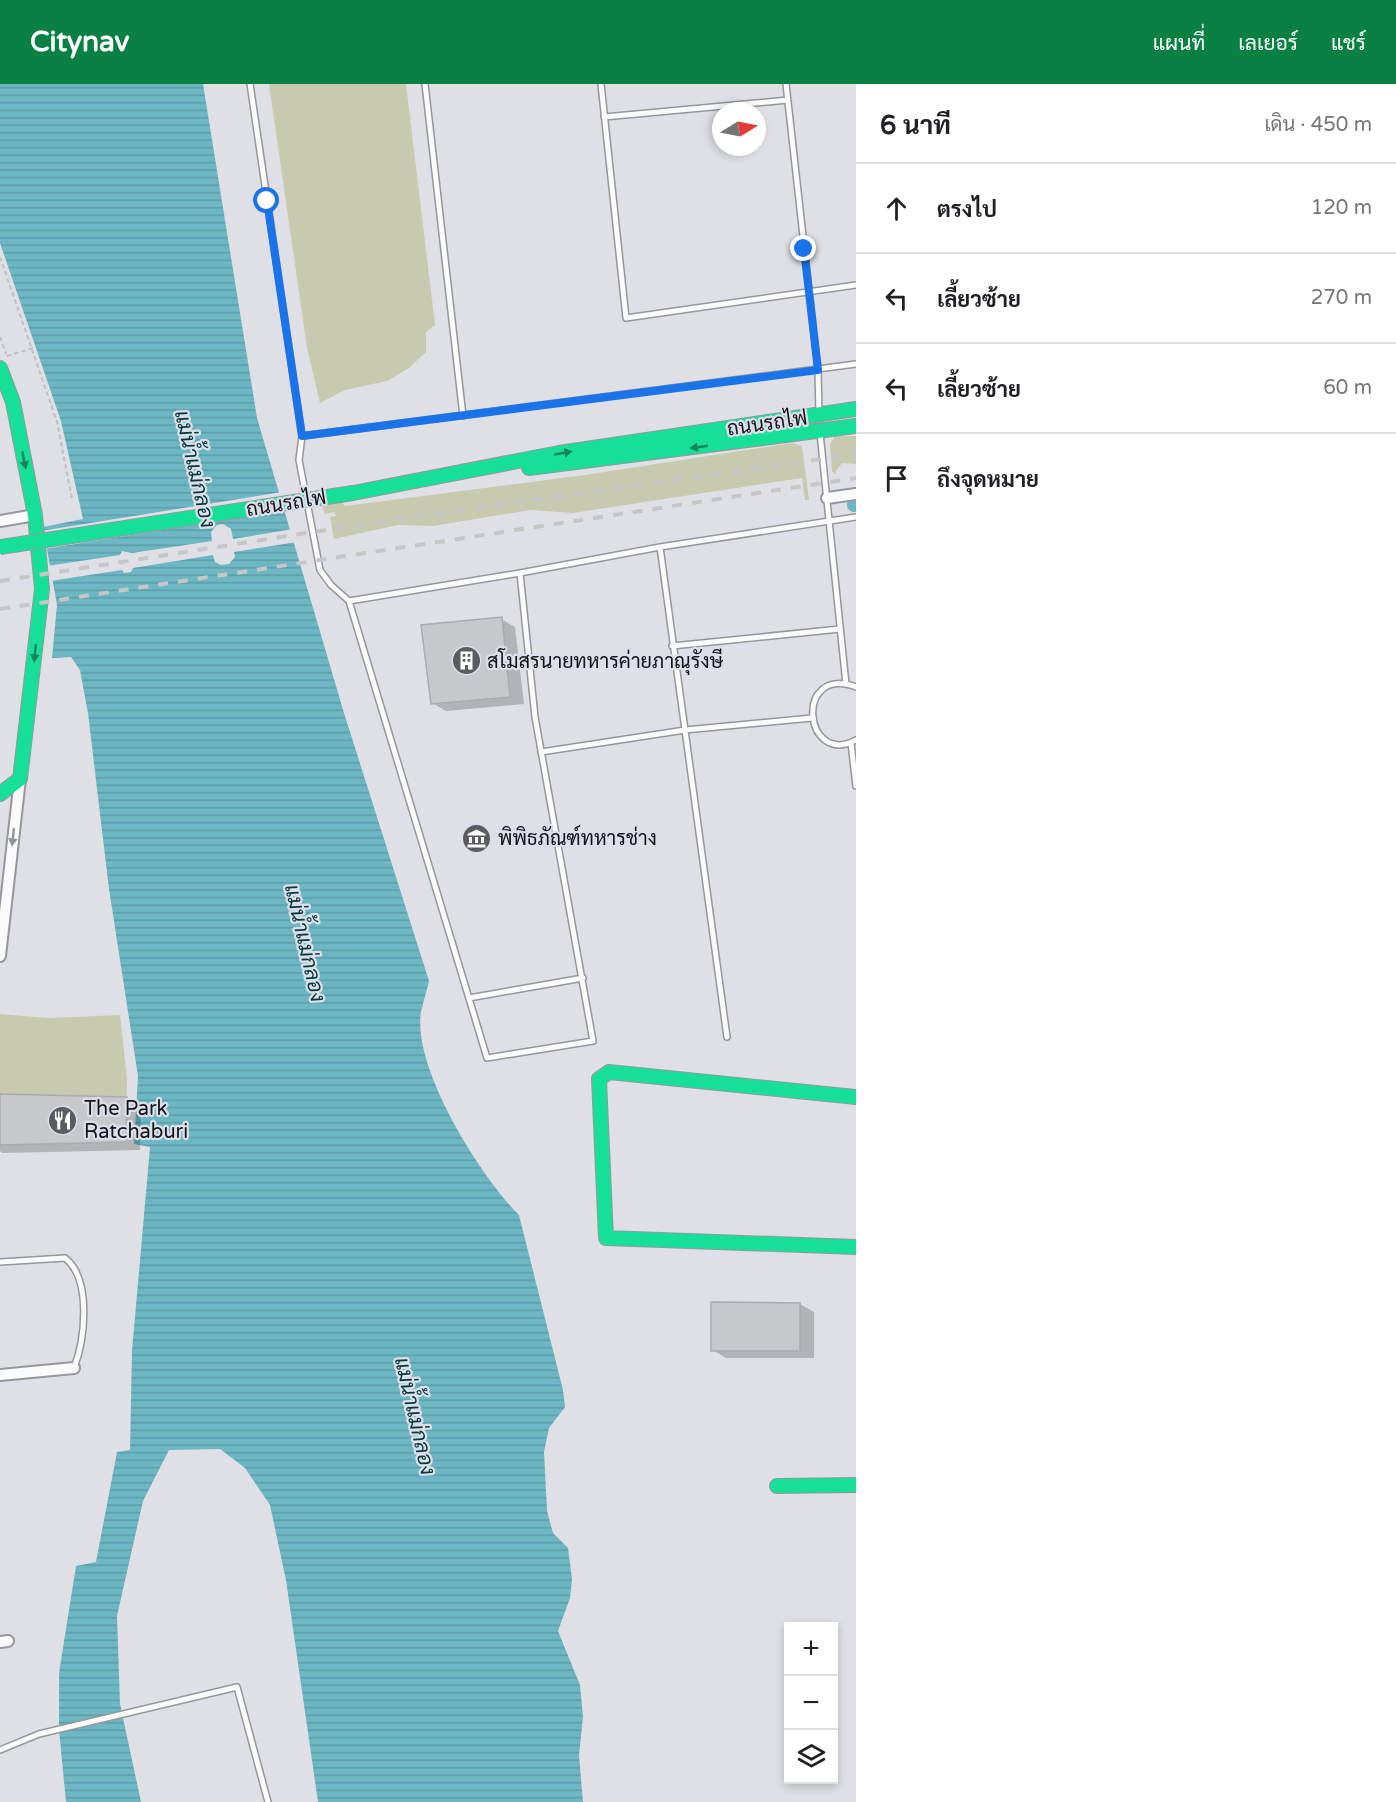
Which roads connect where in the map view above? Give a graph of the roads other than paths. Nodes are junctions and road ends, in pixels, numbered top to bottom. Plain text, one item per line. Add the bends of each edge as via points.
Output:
1 (250, 84) edge
2 (425, 84) edge
3 (601, 84) edge
4 (786, 84) edge
5 (788, 100) junction
6 (604, 117) junction
7 (856, 285) edge
8 (809, 291) junction
9 (4, 362) edge
10 (856, 364) edge
11 (818, 370) junction
12 (6, 403) edge
13 (856, 409) edge
14 (463, 416) junction
15 (819, 416) junction
16 (856, 426) edge
17 (820, 431) junction
18 (302, 436) junction
19 (464, 474) junction
20 (856, 494) edge
21 (827, 498) junction
22 (35, 514) junction
23 (856, 517) edge
24 (829, 520) junction
25 (0, 521) edge
26 (0, 547) edge
27 (660, 547) junction
28 (520, 573) junction
29 (349, 601) junction
30 (840, 629) junction
31 (672, 646) junction
32 (846, 684) junction
33 (856, 687) edge
34 (812, 718) junction
35 (686, 730) junction
36 (854, 742) edge
37 (541, 752) junction
38 (20, 779) junction
39 (856, 786) edge
40 (0, 794) edge
41 (0, 956) edge
42 (583, 978) junction
43 (469, 998) junction
44 (727, 1037) dead end
45 (856, 1097) edge
46 (856, 1247) edge
47 (0, 1262) edge
48 (74, 1368) joint
49 (0, 1375) edge
50 (856, 1485) edge
51 (777, 1486) dead end
52 (0, 1750) edge
53 (268, 1802) edge

1 - 18 lane
2 - 14 lane
3 - 6 lane
4 - 5 lane
5 - 6 lane
5 - 8 lane
6 - 8 lane via 626,318
7 - 8 lane
8 - 11 lane
9 - 12 main road
10 - 11 lane
11 - 14 lane
11 - 15 lane
12 -> 22 main road
13 - 15 main road, ถนนรถไฟ
14 - 18 lane
19 -> 15 main road, ถนนรถไฟ via 560,453
16 - 17 main road, ถนนรถไฟ
17 -> 19 main road, ถนนรถไฟ via 576,464
17 - 21 lane
18 - 29 lane via 299,459 320,570
19 - 26 main road, ถนนรถไฟ, bridge
20 - 21 street
21 - 24 lane
22 - 25 street
22 -> 38 main road via 42,589
23 - 24 lane
24 - 27 lane
24 - 30 lane
27 - 28 lane
27 - 31 lane
28 - 29 lane
28 - 37 lane
29 - 43 lane
30 - 31 lane
30 - 32 lane
31 - 35 lane
32 - 33 lane
32 - 34 lane via 818,694
34 - 35 lane
34 - 36 lane via 821,737 841,744
35 - 37 lane
35 - 44 lane
36 - 39 lane
37 - 42 lane
38 - 40 main road
38 -> 41 street
42 - 43 lane
42 - 43 lane via 593,1041 487,1058
45 - 46 main road via 609,1072 599,1079 606,1238
47 - 48 lane via 65,1258 74,1265 79,1278 83,1334
48 - 49 street
50 - 51 main road
52 - 53 lane via 21,1739 58,1729 237,1687

